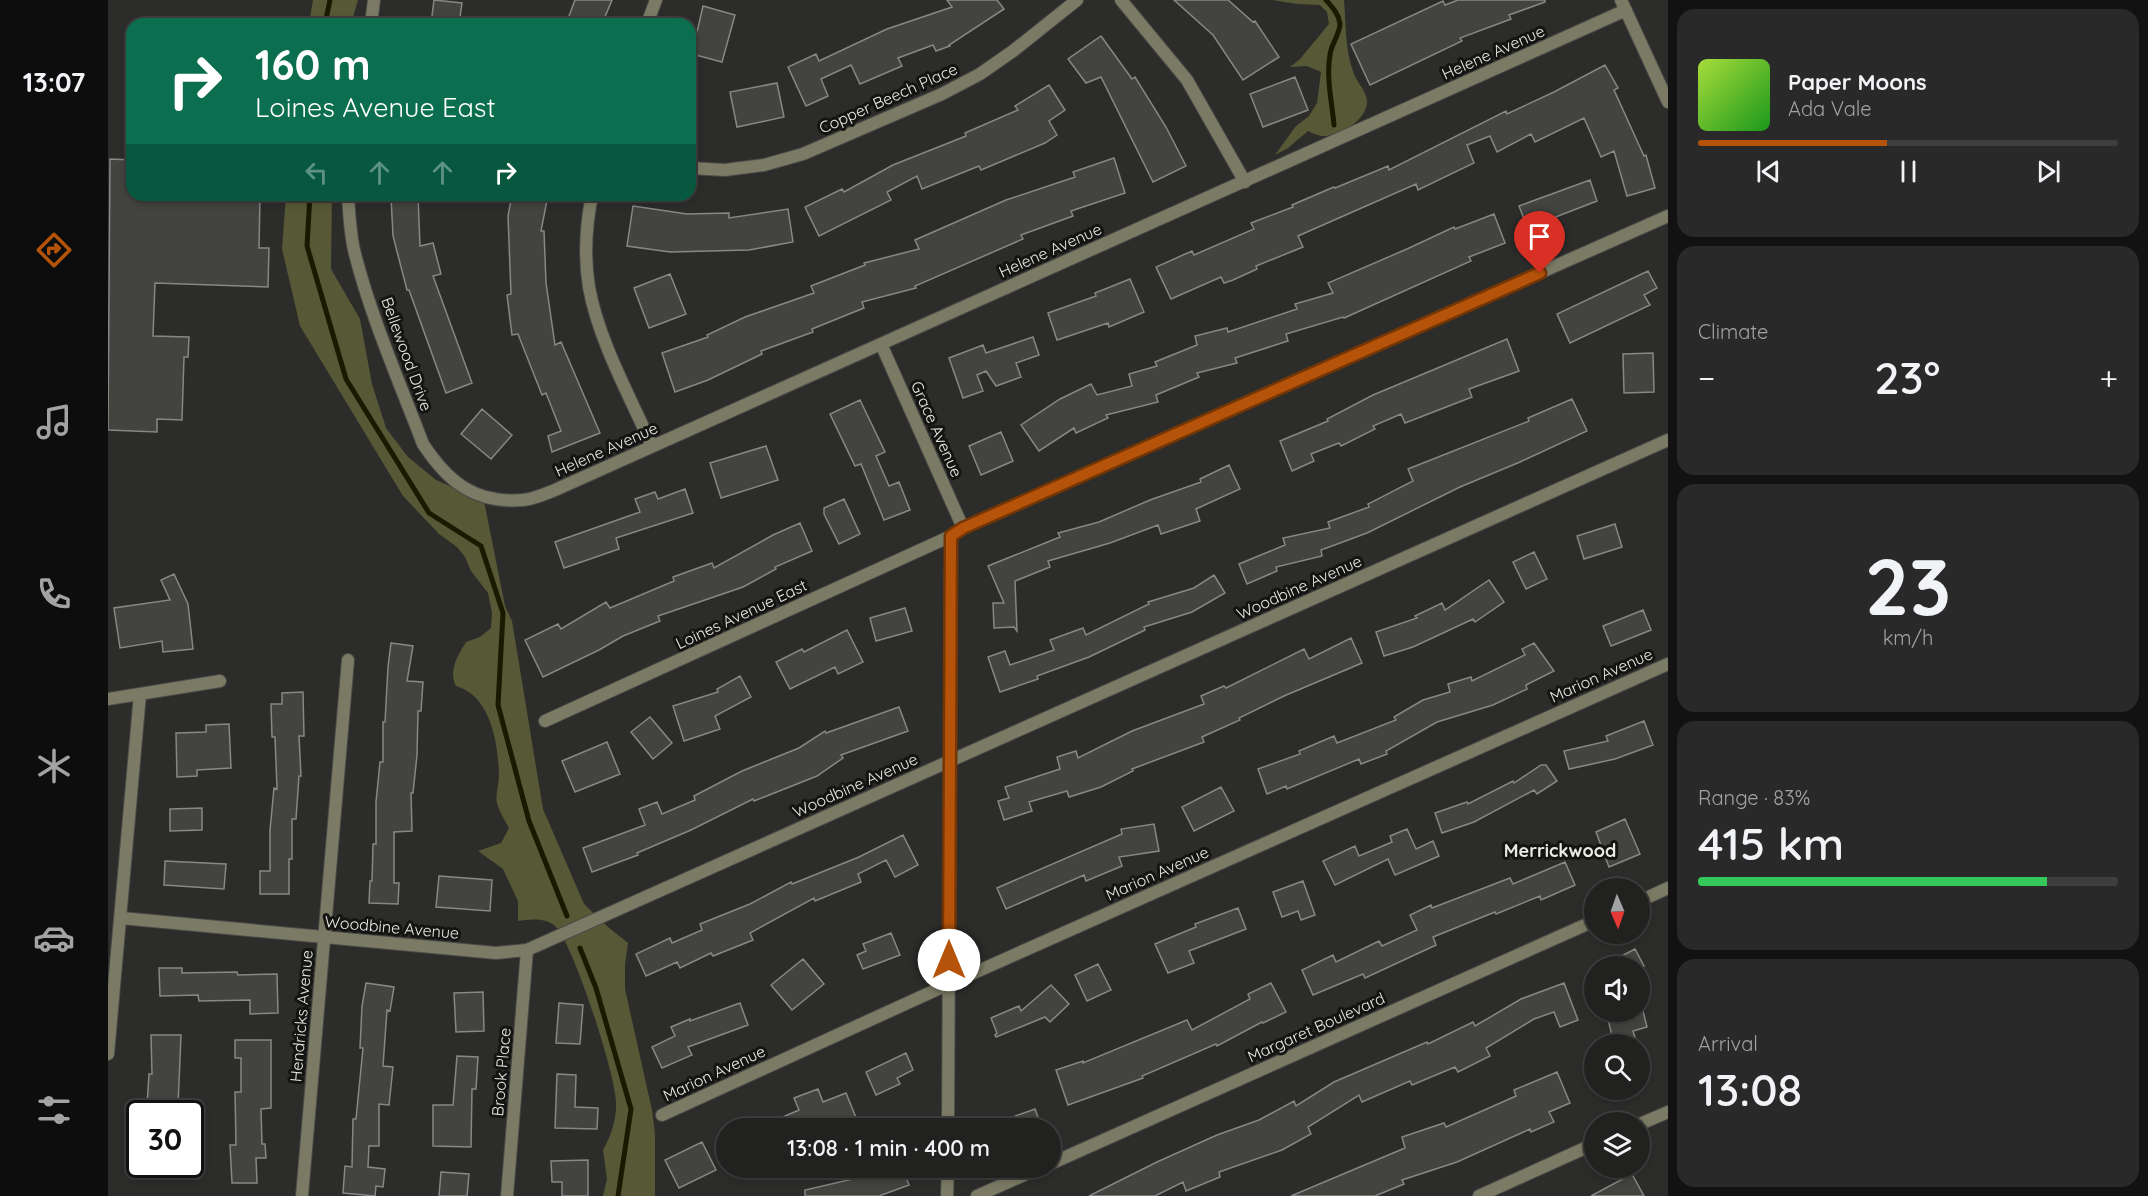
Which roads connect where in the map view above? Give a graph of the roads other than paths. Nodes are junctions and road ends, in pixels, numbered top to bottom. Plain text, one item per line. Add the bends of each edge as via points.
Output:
1 (374, 0) edge
2 (656, 0) edge
3 (1077, 0) edge
4 (1121, 0) edge
5 (1624, 5) edge
6 (372, 18) edge
7 (649, 18) edge
8 (1668, 102) edge
9 (696, 168) edge
10 (1245, 182) junction
11 (348, 201) edge
12 (591, 201) edge
13 (1668, 216) edge
14 (881, 344) junction
15 (1668, 440) edge
16 (652, 446) junction
17 (483, 496) joint
18 (963, 528) junction
19 (951, 536) junction
20 (348, 660) dead end
21 (1668, 664) edge
22 (220, 681) dead end
23 (140, 694) junction
24 (108, 699) edge
25 (545, 721) dead end
26 (950, 760) junction
27 (1668, 888) edge
28 (1650, 896) edge
29 (121, 918) junction
30 (1584, 925) edge
31 (324, 938) junction
32 (527, 950) junction
33 (949, 984) junction
34 (108, 1054) edge
35 (1668, 1112) edge
36 (662, 1115) dead end
37 (948, 1118) edge
38 (1650, 1120) edge
39 (1584, 1149) edge
40 (1061, 1159) edge
41 (948, 1178) edge
42 (1017, 1178) edge
43 (302, 1196) edge
44 (507, 1196) edge
45 (948, 1196) edge
46 (977, 1196) edge
47 (1479, 1196) edge

1 - 6 street
2 - 7 street
3 - 9 street, Copper Beech Place via 980,74 942,94 814,150 764,165 725,170
4 - 10 street via 1187,80
5 - 8 street
5 - 10 street, Helene Avenue
10 - 14 street, Helene Avenue
11 - 17 street, Bellewood Drive via 354,249 366,291 423,444 438,467 463,488
12 - 16 street via 586,266 590,289 601,331
13 - 18 street
14 - 16 street, Helene Avenue
14 - 18 street, Grace Avenue
15 - 26 street, Woodbine Avenue
16 - 17 street, Helene Avenue via 525,500
18 - 19 street, Loines Avenue East
19 - 25 street, Loines Avenue East
19 - 26 street
20 - 31 street, Hendricks Avenue
21 - 33 street, Marion Avenue
22 - 23 street
23 - 24 street
23 - 29 street
26 - 32 street, Woodbine Avenue
26 - 33 street
27 - 28 street
29 - 31 street, Woodbine Avenue
29 - 34 street
30 - 40 street, Margaret Boulevard
31 - 32 street, Woodbine Avenue via 496,953
31 - 43 street, Hendricks Avenue
32 - 44 street, Brook Place
33 - 36 street, Marion Avenue
33 - 37 street
35 - 38 street
39 - 47 street
41 - 45 street
42 - 46 street

